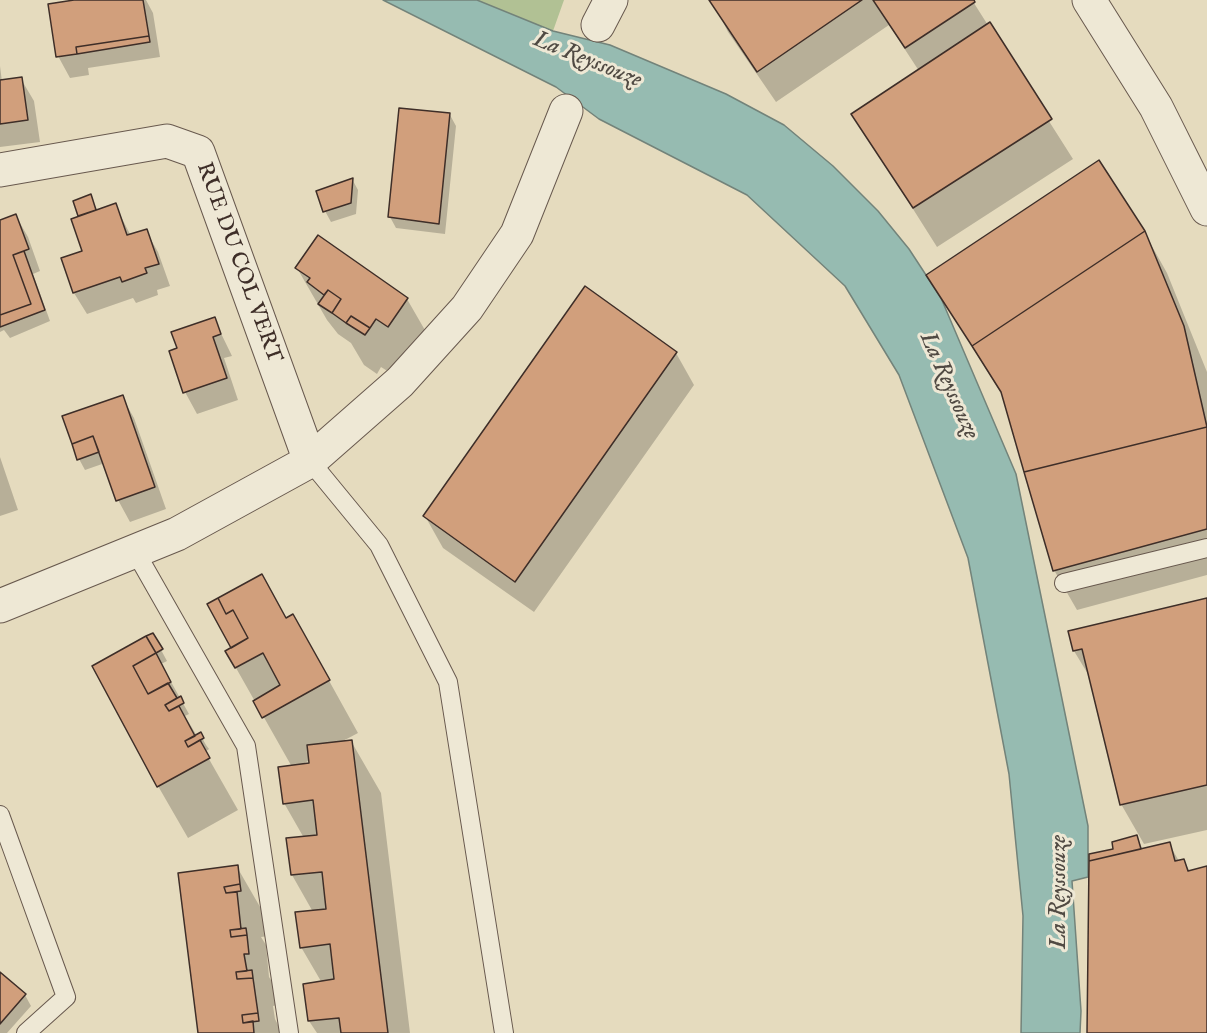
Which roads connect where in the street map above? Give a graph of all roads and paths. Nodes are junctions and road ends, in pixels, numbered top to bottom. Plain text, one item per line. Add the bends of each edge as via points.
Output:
1 (1089, 0) edge
2 (566, 111) dead end
3 (0, 170) edge
4 (1207, 209) edge
5 (310, 461) junction
6 (1207, 548) edge
7 (135, 552) junction
8 (1064, 583) dead end
9 (0, 606) edge
10 (0, 815) edge
11 (26, 1033) edge
12 (289, 1033) edge
13 (504, 1033) edge

1 - 4 street via 1156,106
2 - 5 street via 517,234 467,308 400,382
3 - 5 street, RUE DU COL VERT via 167,141 198,152
5 - 7 street via 177,534
5 - 13 lane via 379,544 448,682
6 - 8 lane
7 - 9 street
7 - 12 lane via 246,746
10 - 11 lane via 66,997

